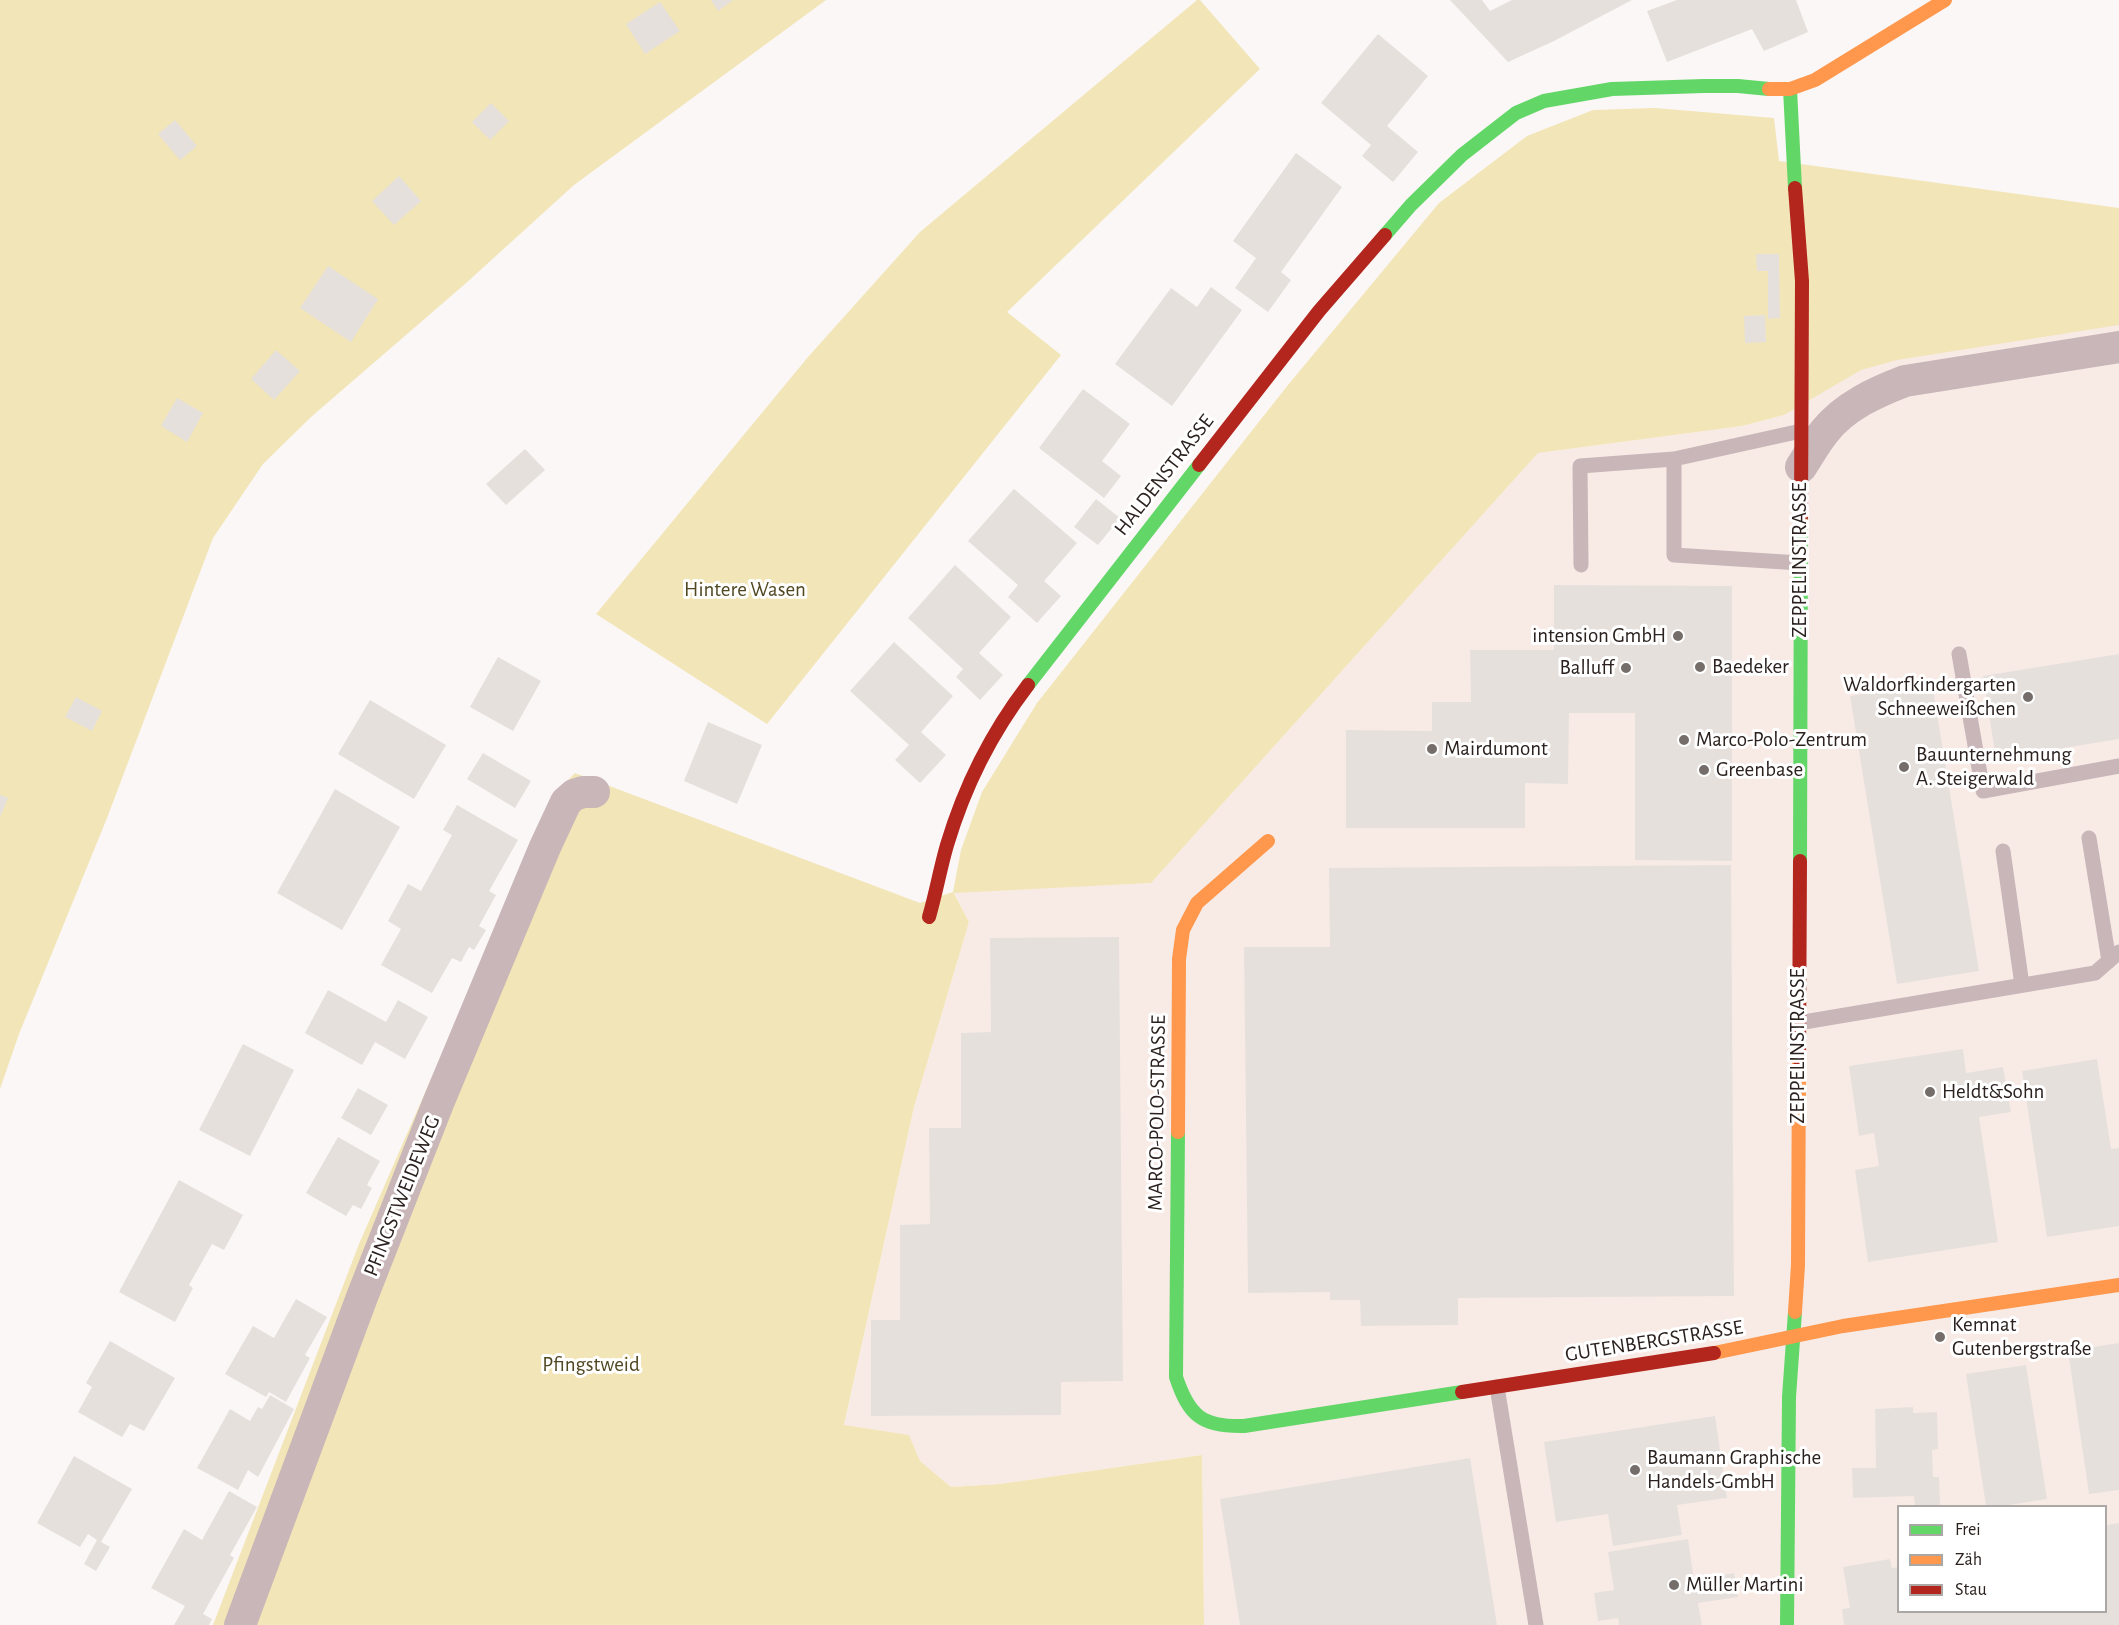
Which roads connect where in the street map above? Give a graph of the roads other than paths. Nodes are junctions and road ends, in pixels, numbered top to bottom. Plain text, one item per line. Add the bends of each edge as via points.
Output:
1 (1945, 0) edge
2 (1790, 89) junction
3 (2119, 347) edge
4 (1801, 431) junction
5 (1674, 459) junction
6 (1801, 467) junction
7 (1800, 563) junction
8 (1581, 565) dead end
9 (1959, 654) dead end
10 (2119, 766) edge
11 (594, 792) dead end
12 (2089, 838) dead end
13 (1268, 841) dead end
14 (2003, 851) dead end
15 (929, 917) dead end
16 (2114, 956) edge
17 (2022, 985) junction
18 (1798, 1023) junction
19 (2119, 1285) edge
20 (1793, 1337) junction
21 (1497, 1387) junction
22 (1196, 1417) joint
23 (240, 1625) edge
24 (1536, 1625) edge
25 (1787, 1625) edge

1 - 2 street via 1847,62
2 - 4 street, ZEPPELINSTRASSE via 1802,281
2 - 15 street, HALDENSTRASSE via 1612,89 1544,101 1516,113 1437,178 1319,311 1012,706 966,791 946,848
3 - 6 street, ZEPPELINSTRASSE via 1965,370 1880,390 1850,407 1826,430
4 - 5 lane
4 - 6 street, ZEPPELINSTRASSE
5 - 7 lane via 1674,555
5 - 8 lane via 1580,466
6 - 7 street, ZEPPELINSTRASSE
7 - 18 street, ZEPPELINSTRASSE
9 - 10 lane via 1983,791
11 - 23 street, PFINGSTWEIDEWEG via 574,795 566,802 545,847 362,1297
12 - 16 lane
13 - 22 street, MARCO-POLO-STRASSE via 1197,903 1183,930 1179,959 1175,1355 1181,1395
14 - 17 lane
16 - 17 lane via 2095,973
17 - 18 lane
18 - 20 street, ZEPPELINSTRASSE via 1798,1265
19 - 20 street, GUTENBERGSTRASSE
20 - 21 street, GUTENBERGSTRASSE via 1736,1350
20 - 25 street, ZEPPELINSTRASSE
21 - 22 street, GUTENBERGSTRASSE via 1244,1426 1205,1423
21 - 24 lane

